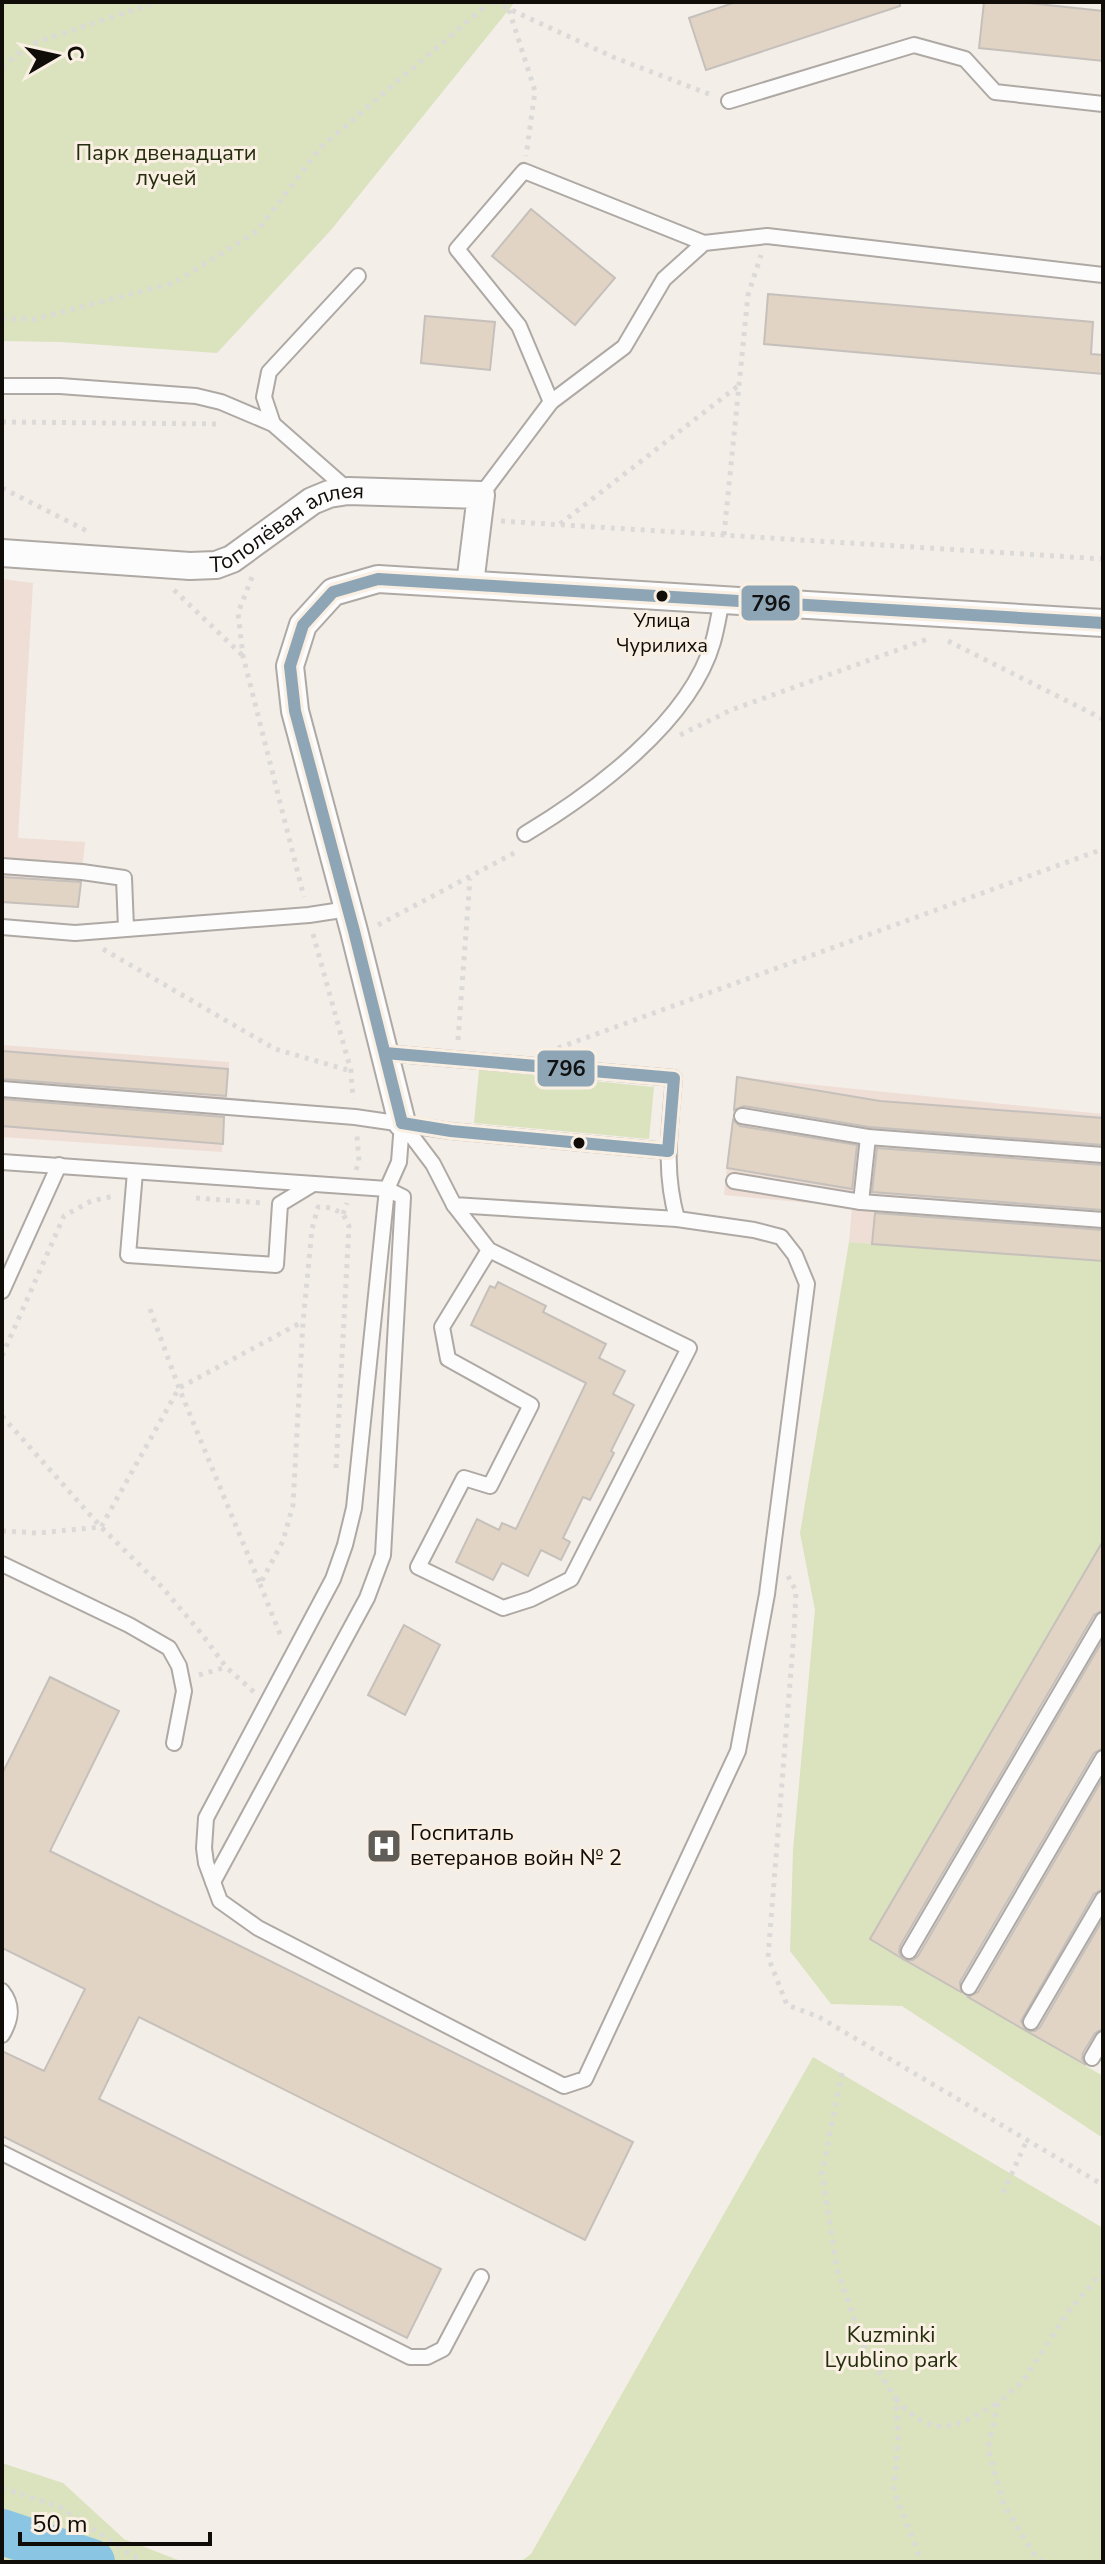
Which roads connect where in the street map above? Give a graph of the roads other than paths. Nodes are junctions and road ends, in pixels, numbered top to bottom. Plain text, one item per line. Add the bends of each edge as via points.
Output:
1 (729, 101) road end
2 (1103, 104) edge
3 (704, 243) junction
4 (1103, 275) edge
5 (358, 276) dead end
6 (2, 386) edge
7 (551, 402) junction
8 (273, 424) junction
9 (348, 491) junction
10 (480, 507) junction
11 (2, 553) edge
12 (470, 584) junction
13 (722, 600) junction
14 (1103, 623) edge
15 (524, 841) road end
16 (2, 866) edge
17 (348, 909) junction
18 (2, 927) edge
19 (126, 928) junction
20 (385, 1053) junction
21 (2, 1089) edge
22 (742, 1116) dead end
23 (402, 1123) junction
24 (868, 1137) junction
25 (668, 1151) junction
26 (1103, 1155) edge
27 (2, 1162) edge
28 (59, 1165) junction
29 (135, 1172) junction
30 (734, 1181) dead end
31 (313, 1184) junction
32 (387, 1189) junction
33 (861, 1202) junction
34 (454, 1205) junction
35 (677, 1219) junction
36 (1103, 1220) edge
37 (489, 1250) junction
38 (2, 1291) edge
39 (2, 1564) edge
40 (1103, 1620) edge
41 (174, 1743) dead end
42 (1103, 1758) edge
43 (213, 1882) junction
44 (1103, 1899) edge
45 (909, 1951) dead end
46 (969, 1987) dead end
47 (2, 1991) edge
48 (1031, 2022) dead end
49 (2, 2035) edge
50 (1103, 2039) edge
51 (1092, 2058) dead end
52 (2, 2153) edge
53 (481, 2277) dead end

1 - 2 lane via 914,45 965,59 995,92
3 - 4 lane via 767,236
3 - 7 lane via 664,279 624,347
3 - 7 lane via 524,171 457,249 519,326
5 - 8 lane via 269,372 264,397
6 - 8 lane via 196,396
7 - 10 lane
8 - 9 lane
9 - 10 street, Тополёвая аллея
9 - 11 street, Тополёвая аллея via 312,501 216,565
10 - 12 street
12 - 13 street
12 - 17 street via 378,579 333,592 303,625 290,666 295,711
13 - 14 street
13 - 15 lane via 713,644 675,709 600,784
16 - 19 lane via 124,878
17 - 19 lane
17 - 20 street
18 - 19 lane via 75,933
20 - 23 street
20 - 25 lane via 674,1078
21 - 23 lane
22 - 24 lane
23 - 25 lane
23 - 32 lane via 399,1162
23 - 34 lane via 433,1164
24 - 26 lane
24 - 33 lane
25 - 35 lane via 669,1190
27 - 28 lane
28 - 29 lane
28 - 38 lane
29 - 31 lane
29 - 31 lane via 128,1255 276,1265 280,1204
30 - 33 lane
31 - 32 lane
32 - 43 lane via 354,1508 345,1545 333,1579 206,1818 204,1848
32 - 43 lane via 403,1197 383,1555 367,1598
33 - 36 lane
34 - 35 lane
34 - 37 lane
35 - 43 lane via 781,1237 807,1284 767,1594 738,1751 585,2079 564,2086 258,1928 220,1901
37 - 37 lane via 689,1348 571,1579 503,1608 418,1567 464,1478 490,1486 531,1405 448,1359 442,1327
39 - 41 lane via 169,1648 184,1691
40 - 45 lane
42 - 46 lane
44 - 48 lane
47 - 49 lane via 11,2016
50 - 51 lane
52 - 53 lane via 410,2357 427,2357 443,2349

